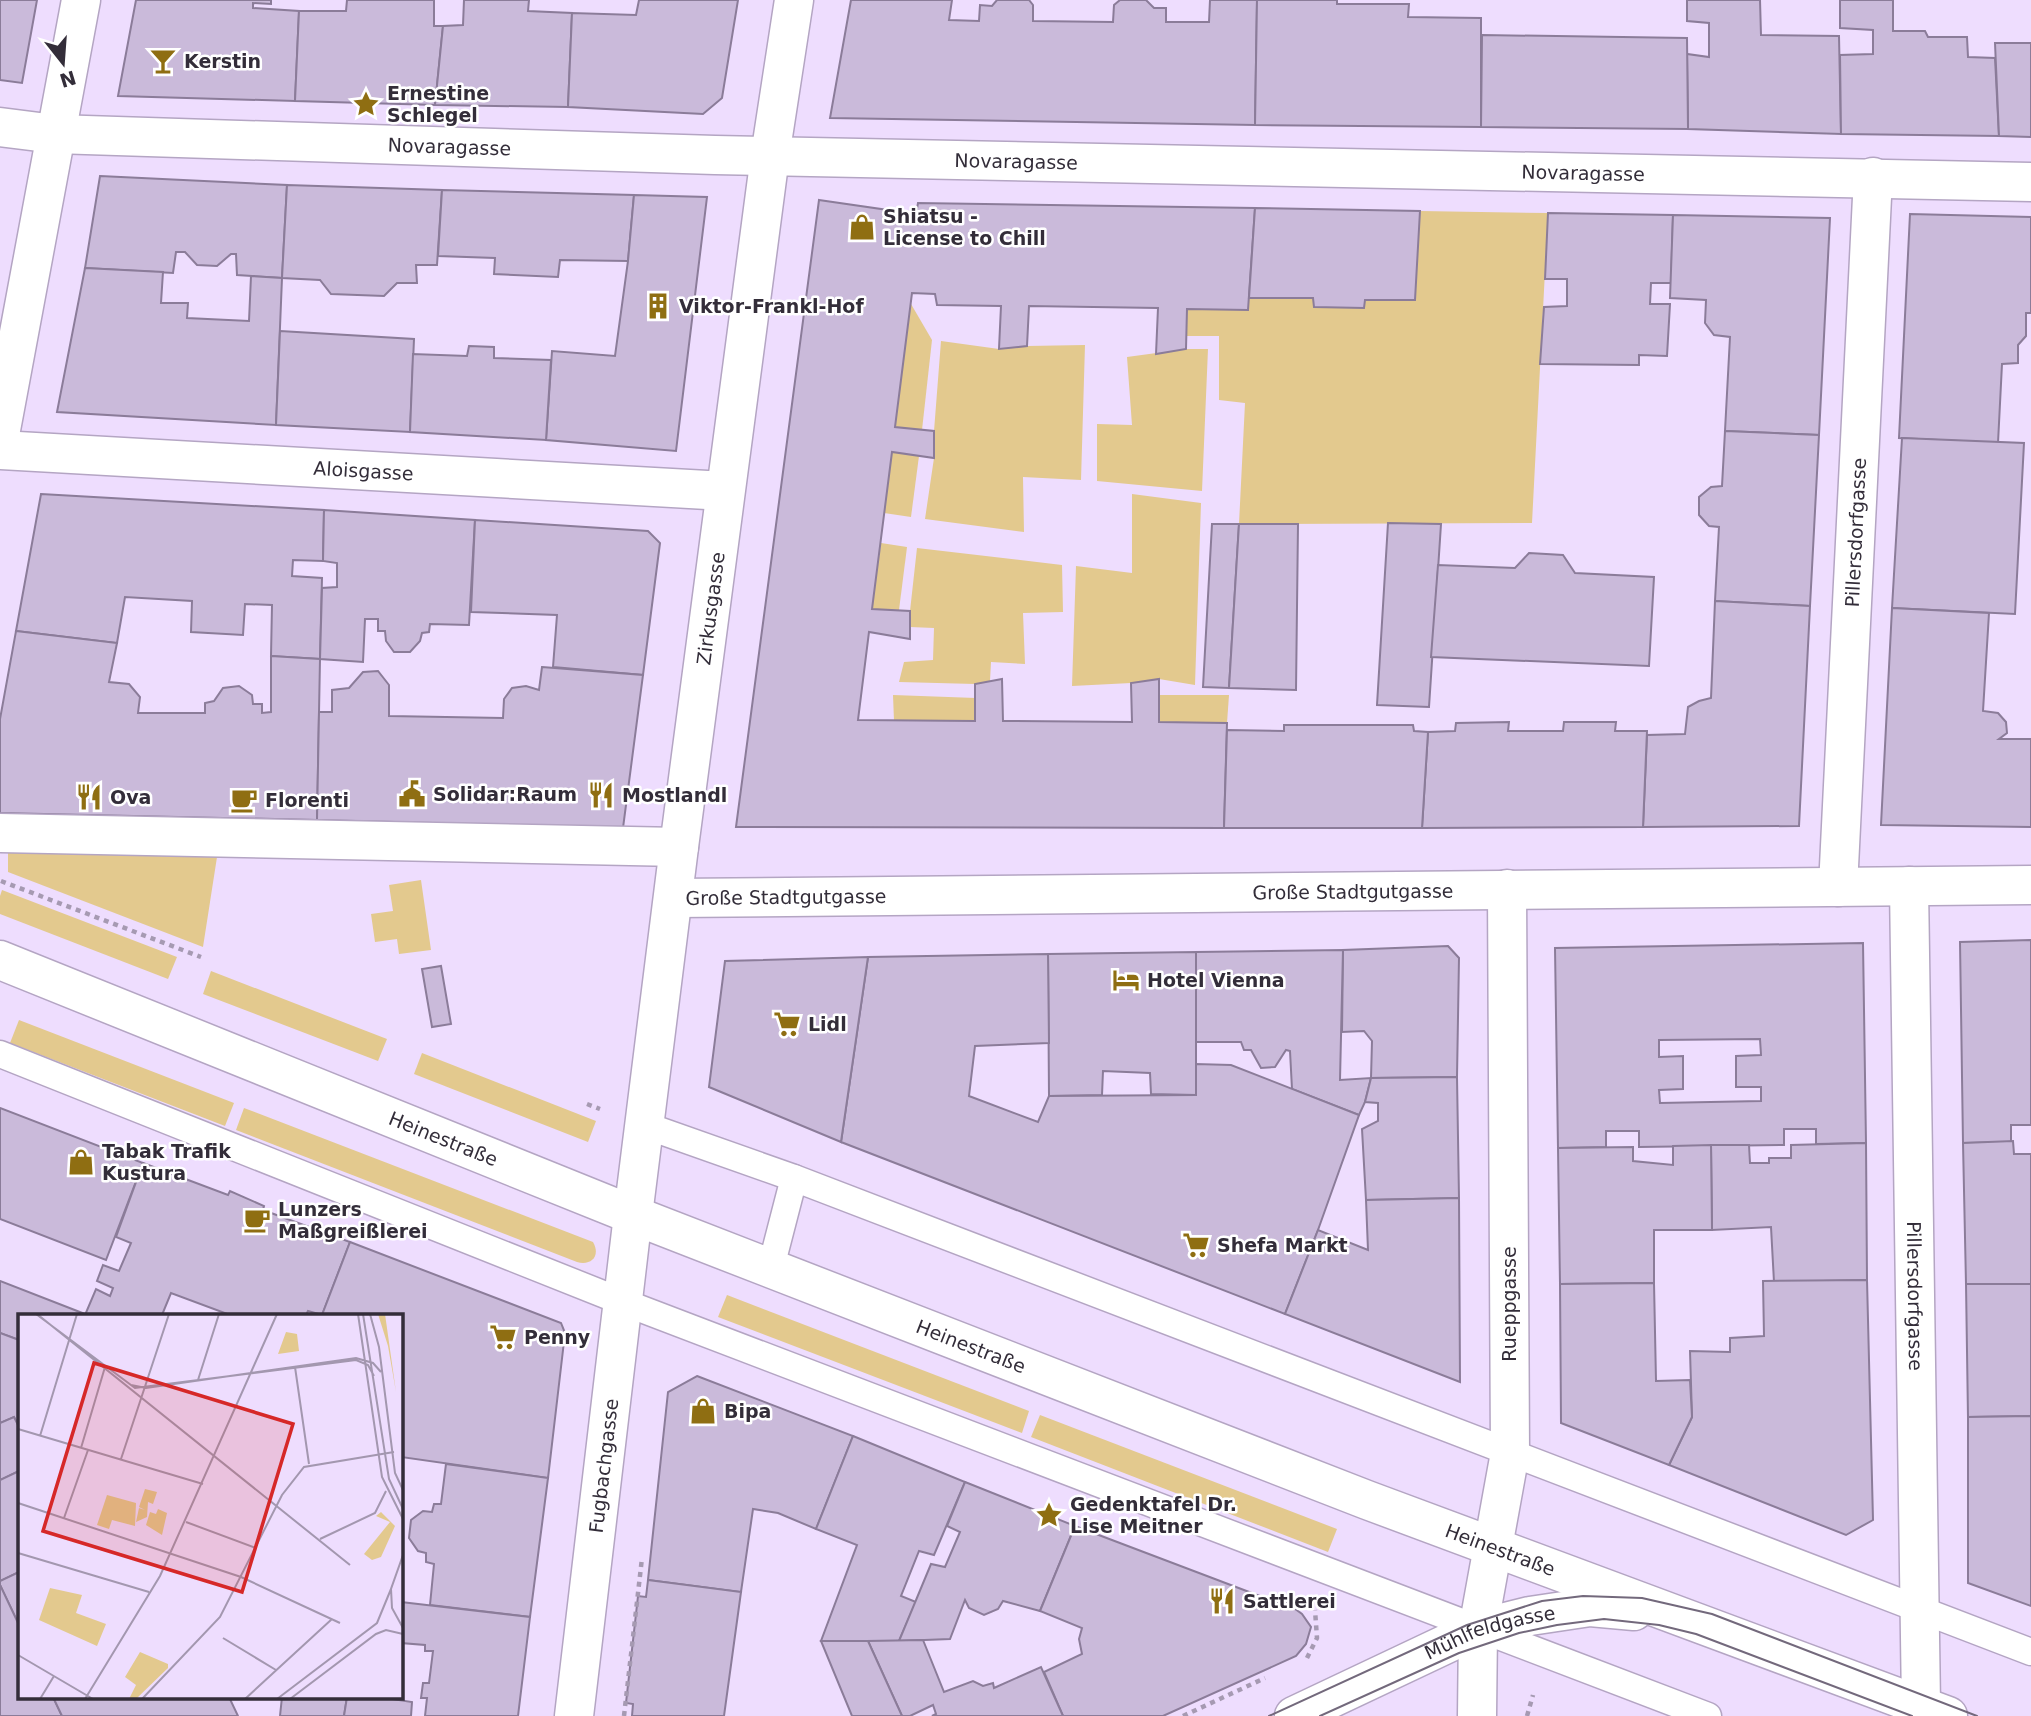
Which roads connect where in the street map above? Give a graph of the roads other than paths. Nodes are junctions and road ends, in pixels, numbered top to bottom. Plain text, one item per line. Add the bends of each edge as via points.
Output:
1 (81, 0) edge
2 (794, 0) edge
3 (0, 127) edge
4 (55, 134) junction
5 (770, 156) junction
6 (1873, 177) junction
7 (2031, 182) edge
8 (0, 435) edge
9 (0, 450) edge
10 (725, 491) junction
11 (0, 833) edge
12 (679, 847) junction
13 (2031, 885) edge
14 (1909, 886) junction
15 (1838, 887) junction
16 (1507, 890) junction
17 (674, 898) junction
18 (0, 960) edge
19 (0, 1054) edge
20 (644, 1125) junction
21 (794, 1178) junction
22 (633, 1215) junction
23 (771, 1267) junction
24 (623, 1302) junction
25 (1510, 1453) junction
26 (1493, 1546) junction
27 (1919, 1608) junction
28 (1698, 1623) junction
29 (1478, 1629) junction
30 (2031, 1652) edge
31 (1934, 1711) edge
32 (574, 1716) edge
33 (1294, 1716) edge
34 (1477, 1716) edge
35 (1708, 1716) edge

1 - 4 street
2 - 5 street, Zirkusgasse
3 - 4 street, Novaragasse
4 - 5 street, Novaragasse
4 - 8 street
5 - 6 street, Novaragasse
5 - 10 street, Zirkusgasse
6 - 7 street, Novaragasse
6 - 15 street, Pillersdorfgasse
9 - 10 street, Aloisgasse
10 - 12 street, Zirkusgasse
11 - 12 street
12 - 17 street, Zirkusgasse
13 - 14 street, Große Stadtgutgasse
14 - 15 street, Große Stadtgutgasse
14 - 27 street, Pillersdorfgasse
15 - 16 street, Große Stadtgutgasse
16 - 17 street, Große Stadtgutgasse
16 - 25 street, Rueppgasse
17 - 20 street, Zirkusgasse
18 - 22 street, Heinestraße
19 - 24 lane
20 - 21 lane
20 - 22 street, Zirkusgasse
21 - 23 lane
21 - 25 lane
22 - 23 street, Heinestraße
22 - 24 street, Fugbachgasse
23 - 26 street, Heinestraße
24 - 29 lane
24 - 32 street, Fugbachgasse
25 - 26 street, Rueppgasse
25 - 27 lane
26 - 28 street, Heinestraße
26 - 29 street, Rueppgasse
27 - 30 lane
27 - 31 street, Pillersdorfgasse
28 - 29 street, Mühlfeldgasse via 1590,1607
28 - 31 street, Heinestraße
29 - 33 street, Mühlfeldgasse
29 - 34 street, Rueppgasse
29 - 35 lane

